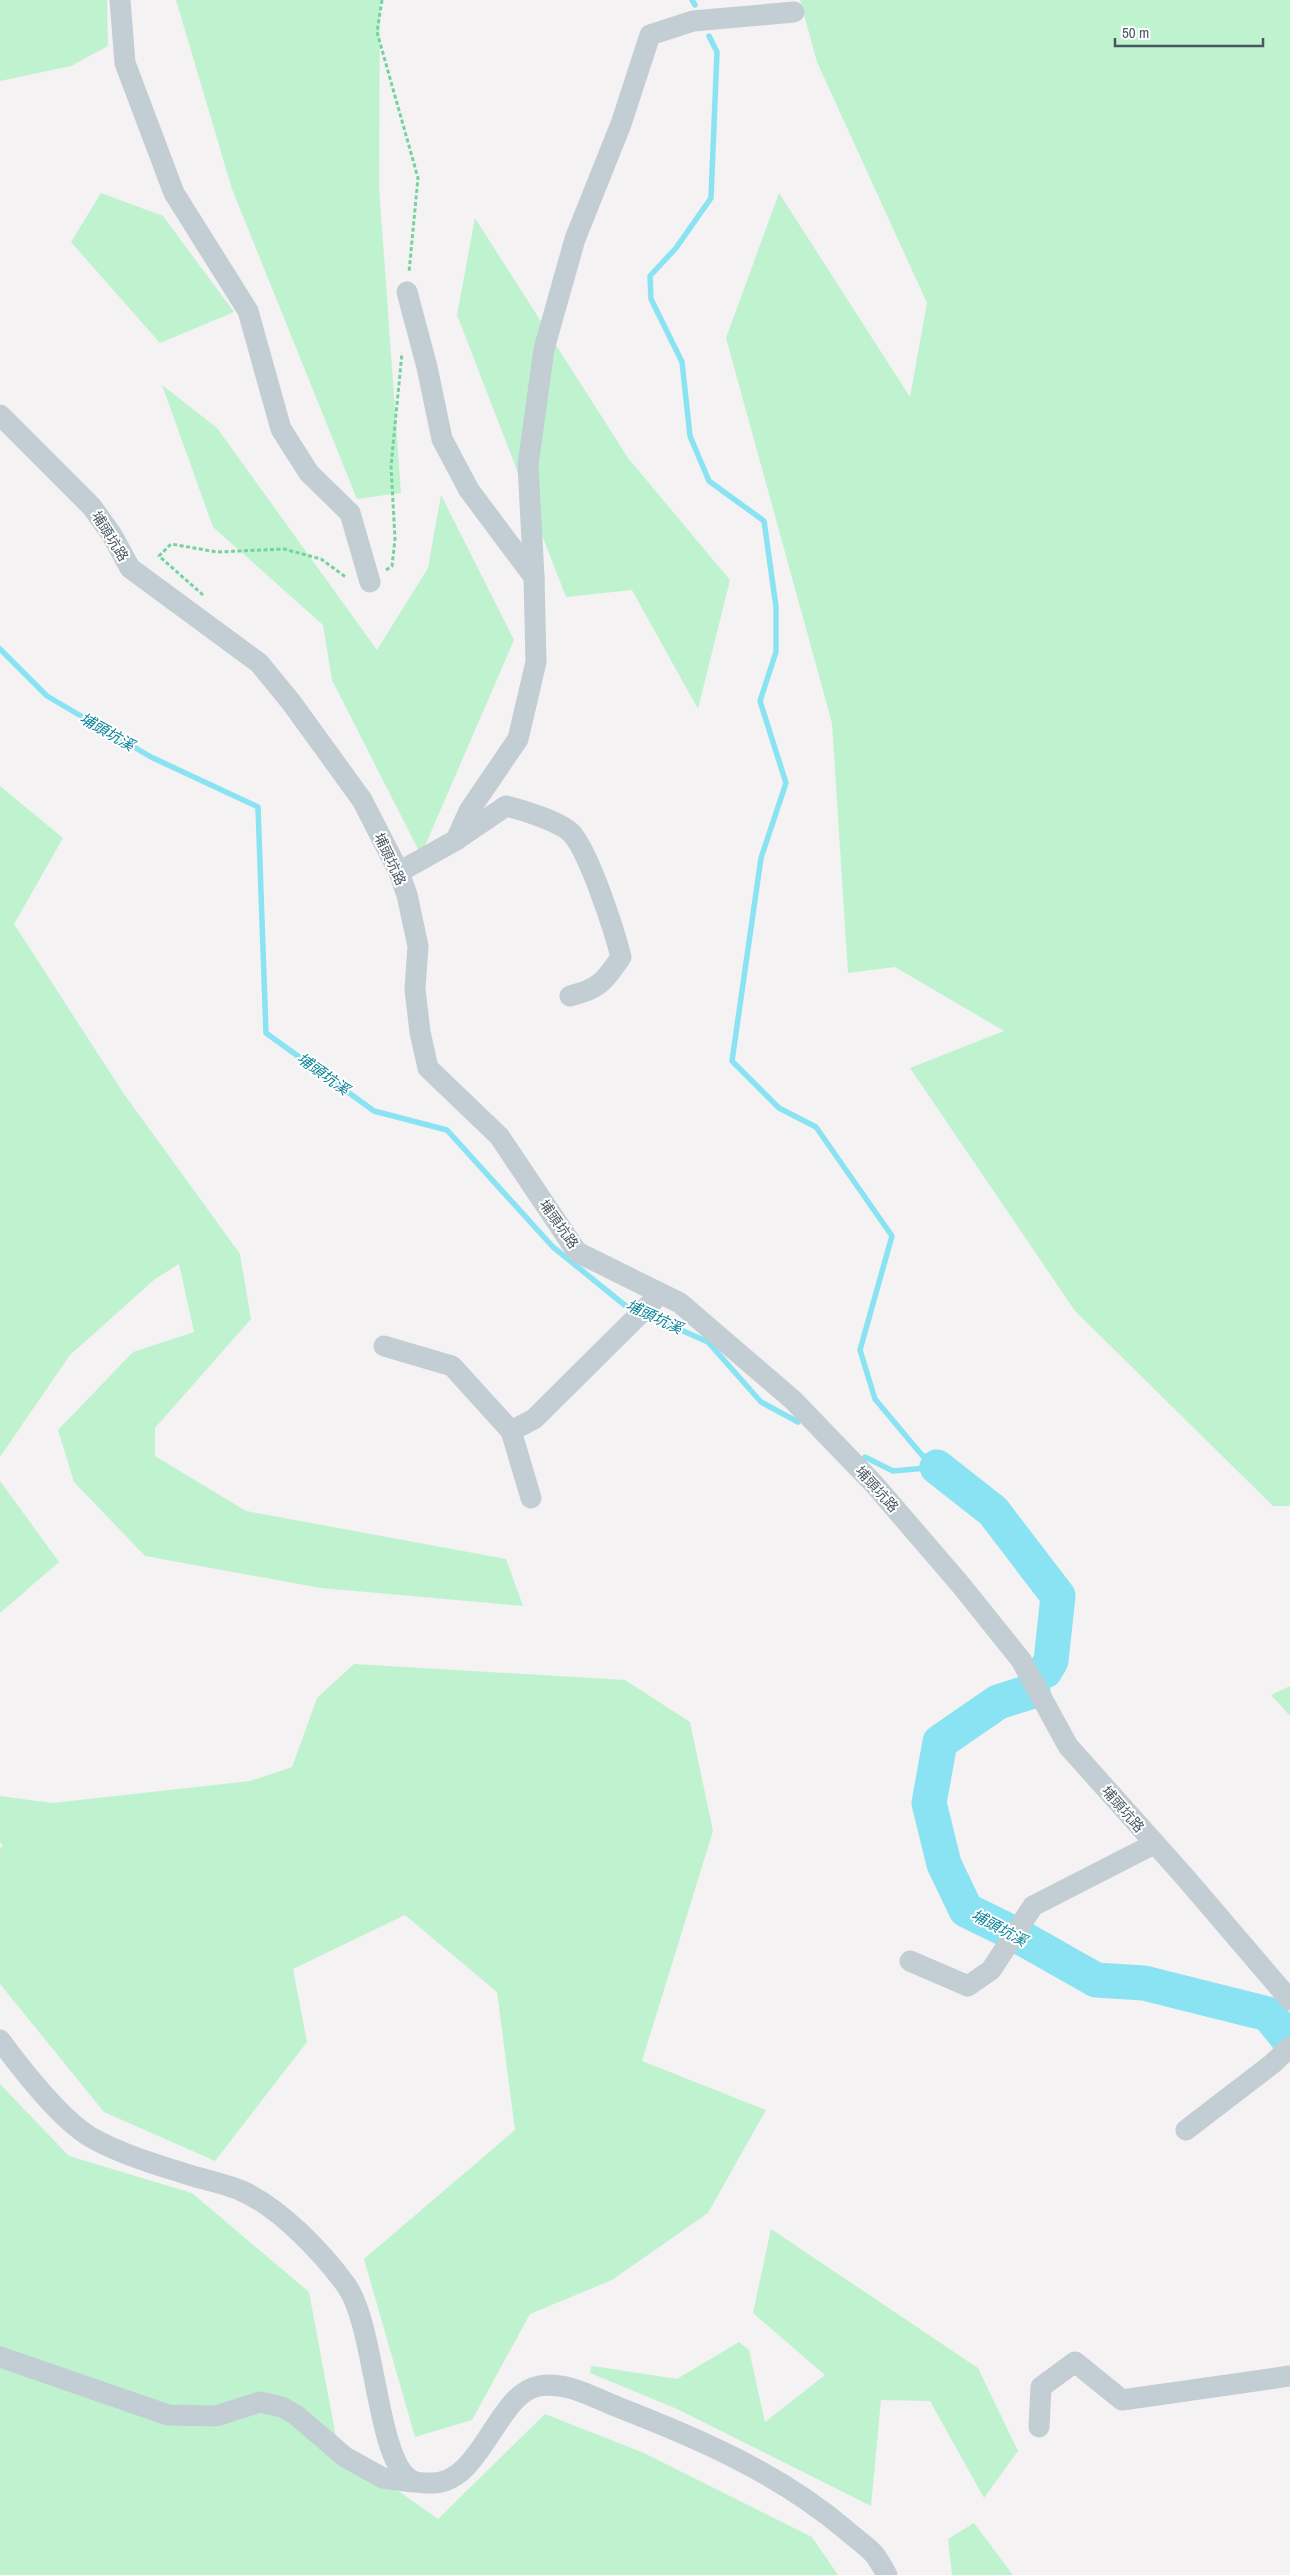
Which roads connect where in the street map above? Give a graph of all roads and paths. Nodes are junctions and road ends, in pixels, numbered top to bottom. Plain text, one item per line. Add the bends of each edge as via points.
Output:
1 (120, 0) edge
2 (382, 0) edge
3 (794, 12) dead end
4 (407, 292) joint
5 (402, 349) dead end
6 (0, 416) edge
7 (534, 576) junction
8 (370, 582) junction
9 (206, 598) dead end
10 (456, 840) junction
11 (399, 872) junction
12 (570, 996) dead end
13 (655, 1298) junction
14 (384, 1346) dead end
15 (511, 1431) junction
16 (531, 1498) dead end
17 (1154, 1844) junction
18 (910, 1961) dead end
19 (1290, 2000) edge
20 (0, 2040) edge
21 (1290, 2047) edge
22 (1186, 2130) dead end
23 (0, 2357) edge
24 (1290, 2376) edge
25 (1039, 2427) dead end
26 (413, 2482) junction
27 (887, 2575) edge

1 - 8 street via 125,63 174,193 248,311 281,429 308,473 350,513
2 - 4 path via 377,32 418,178
3 - 7 street via 693,21 650,35 621,124 575,239 544,349 528,465
4 - 7 street via 442,438 469,490
5 - 8 path via 391,466 396,539 392,566
6 - 11 street, 埔頭坑路 via 92,506 130,568 259,663 292,702 362,800
7 - 10 street via 536,662 518,739 469,811
8 - 9 path via 354,582 321,559 284,549 217,552 171,544 159,556
10 - 11 street
10 - 12 street via 506,806 533,813 572,834 586,861 621,957 607,978 592,991
11 - 13 street, 埔頭坑路 via 418,946 415,989 428,1068 499,1136 577,1252
13 - 15 street via 534,1418
13 - 17 street, 埔頭坑路 via 680,1304 793,1400 874,1484 1003,1635 1022,1660 1068,1746
14 - 15 street via 452,1366
15 - 16 street
17 - 18 street via 1033,1906 991,1970 968,1986
17 - 19 street, 埔頭坑路
20 - 26 street via 69,2121 90,2136 116,2150 243,2192 276,2213 326,2260 349,2289 372,2358 391,2449 402,2472
21 - 22 street
23 - 26 street via 168,2415 216,2416 260,2402 282,2407 345,2457 383,2478
24 - 25 street via 1122,2400 1075,2362 1041,2386
26 - 27 street via 436,2484 452,2480 517,2398 535,2386 562,2385 689,2435 771,2477 827,2514 873,2553

